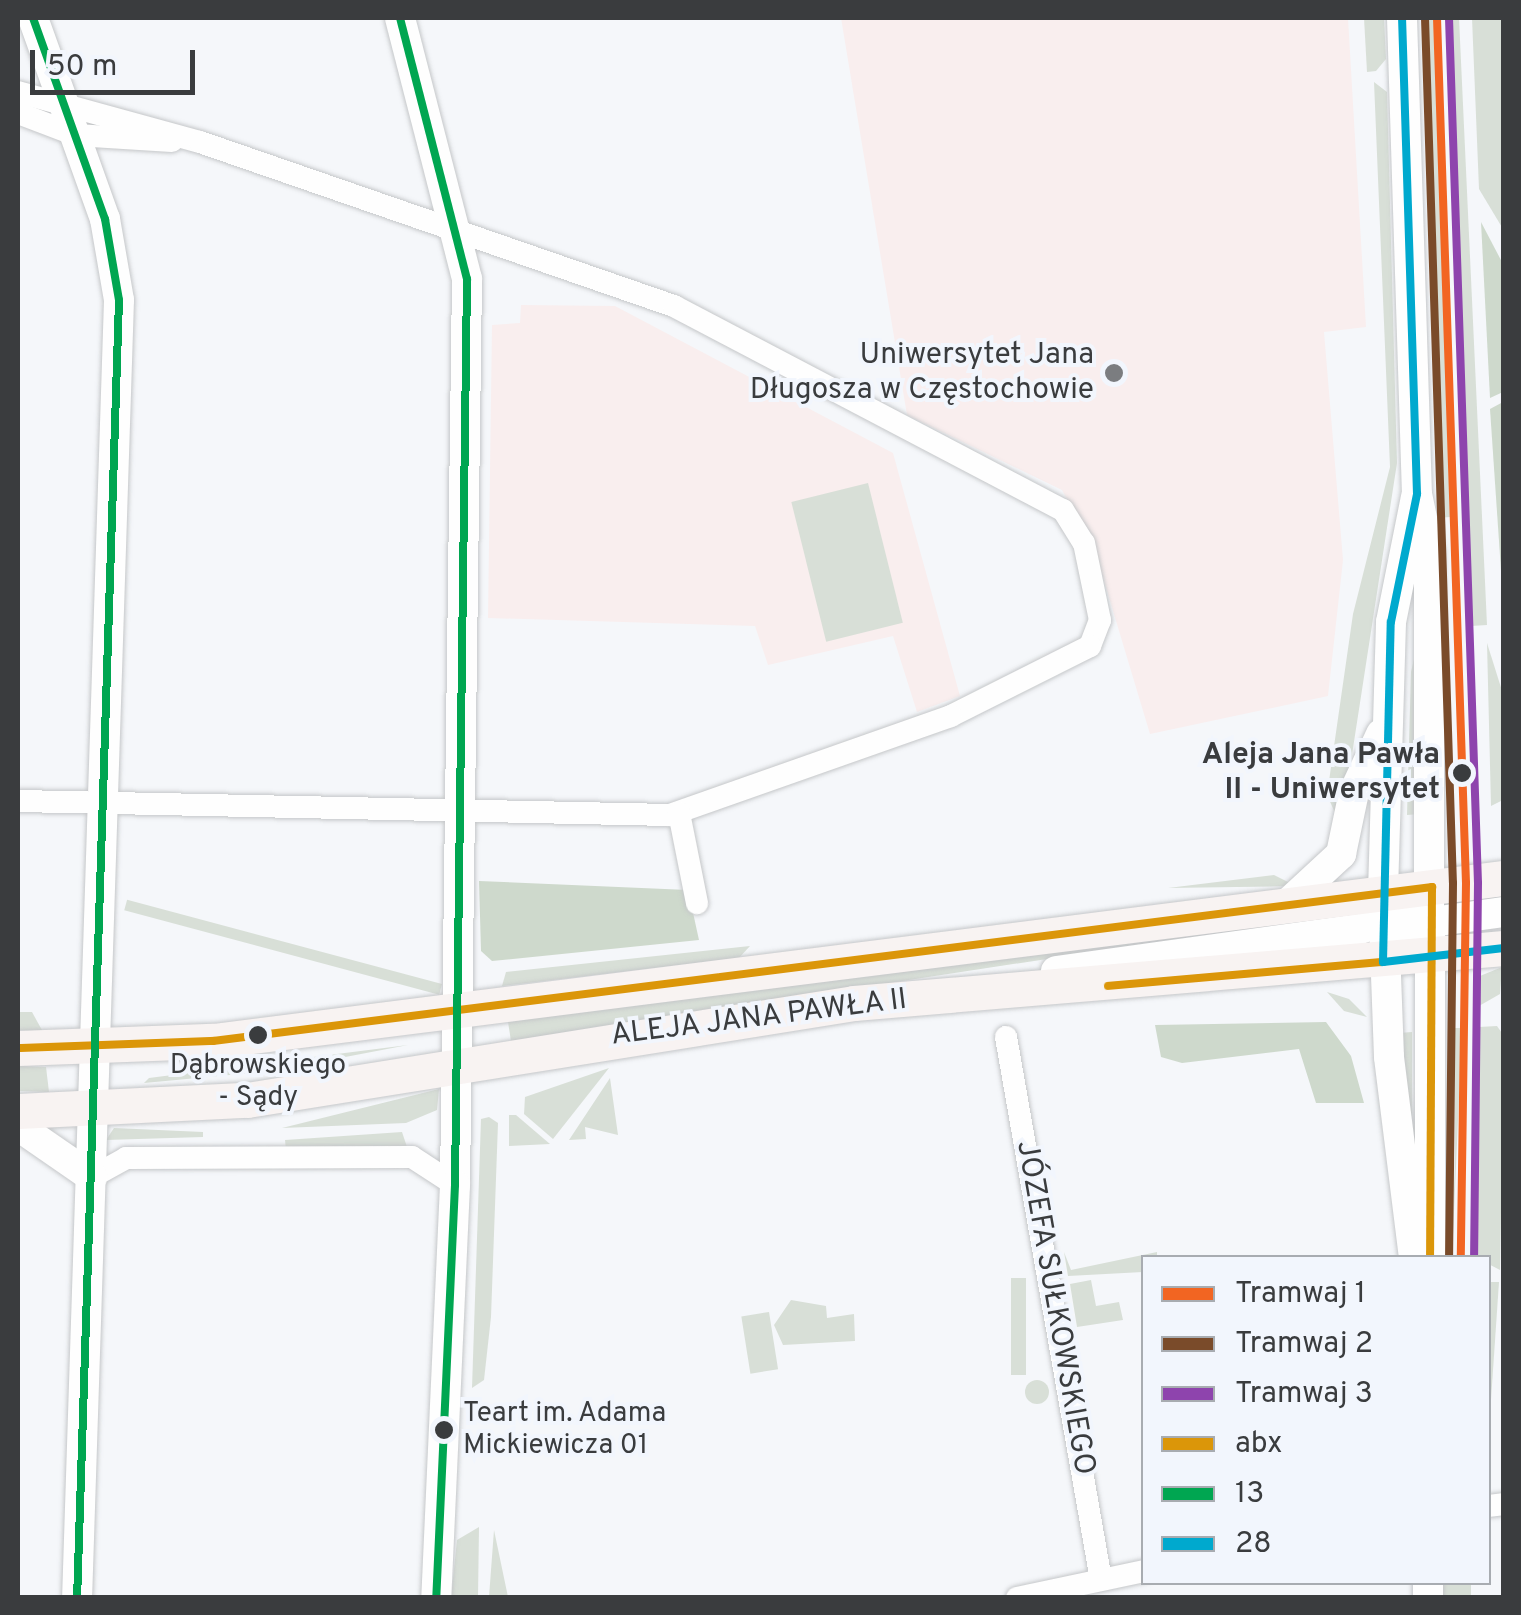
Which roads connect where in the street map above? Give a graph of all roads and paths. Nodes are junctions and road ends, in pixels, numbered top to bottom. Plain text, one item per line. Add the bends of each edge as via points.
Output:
1 (33, 18) edge
2 (400, 18) edge
3 (1402, 18) edge
4 (18, 92) edge
5 (64, 100) junction
6 (18, 113) edge
7 (76, 135) junction
8 (200, 142) junction
9 (460, 228) junction
10 (1417, 494) junction
11 (1386, 722) junction
12 (18, 800) edge
13 (106, 803) junction
14 (456, 813) junction
15 (679, 813) junction
16 (1504, 878) edge
17 (1432, 887) junction
18 (696, 903) dead end
19 (1287, 904) junction
20 (1383, 908) junction
21 (1504, 912) edge
22 (1432, 940) junction
23 (1504, 948) edge
24 (1383, 962) junction
25 (935, 998) junction
26 (456, 1010) junction
27 (1006, 1037) dead end
28 (99, 1047) junction
29 (18, 1048) edge
30 (456, 1066) junction
31 (96, 1109) junction
32 (18, 1111) edge
33 (18, 1126) edge
34 (92, 1177) junction
35 (456, 1185) junction
36 (1414, 1255) edge
37 (1430, 1255) edge
38 (1141, 1572) edge
39 (1101, 1580) junction
40 (77, 1598) edge
41 (436, 1598) edge
42 (1018, 1598) edge

1 - 5 street
2 - 9 street
3 - 10 street
4 - 5 street
5 - 7 street
5 - 8 street
6 - 7 street
7 - 8 street
7 - 13 street via 119,300
8 - 9 street
9 - 14 street via 467,278
9 - 15 street via 674,306 1072,520 1098,606 1090,646 951,716
10 - 11 street via 1394,588
10 - 17 street via 1429,552
11 - 19 street via 1354,792 1341,854
11 - 20 street
12 - 13 street
13 - 14 street
13 - 28 street
14 - 15 street via 632,820
14 - 26 street
15 - 18 street
16 - 17 main road, ALEJA JANA PAWŁA II
17 - 20 main road, ALEJA JANA PAWŁA II
17 - 22 street
19 - 20 main road, ALEJA JANA PAWŁA II
19 - 26 main road, ALEJA JANA PAWŁA II
20 - 24 street
20 - 25 street
21 - 22 street
22 - 23 main road, ALEJA JANA PAWŁA II
22 - 24 main road, ALEJA JANA PAWŁA II
22 - 37 street
24 - 25 main road, ALEJA JANA PAWŁA II
24 - 36 street
25 - 30 main road, ALEJA JANA PAWŁA II via 667,1026
26 - 28 main road, ALEJA JANA PAWŁA II
26 - 30 street
27 - 39 street, JÓZEFA SUŁKOWSKIEGO
28 - 29 main road, ALEJA JANA PAWŁA II
28 - 31 street
30 - 31 main road, ALEJA JANA PAWŁA II via 247,1100
30 - 35 street
31 - 32 main road, ALEJA JANA PAWŁA II
31 - 34 street
33 - 34 street
34 - 35 street via 126,1158 412,1157
34 - 40 street
35 - 41 street
38 - 39 street
39 - 42 street

